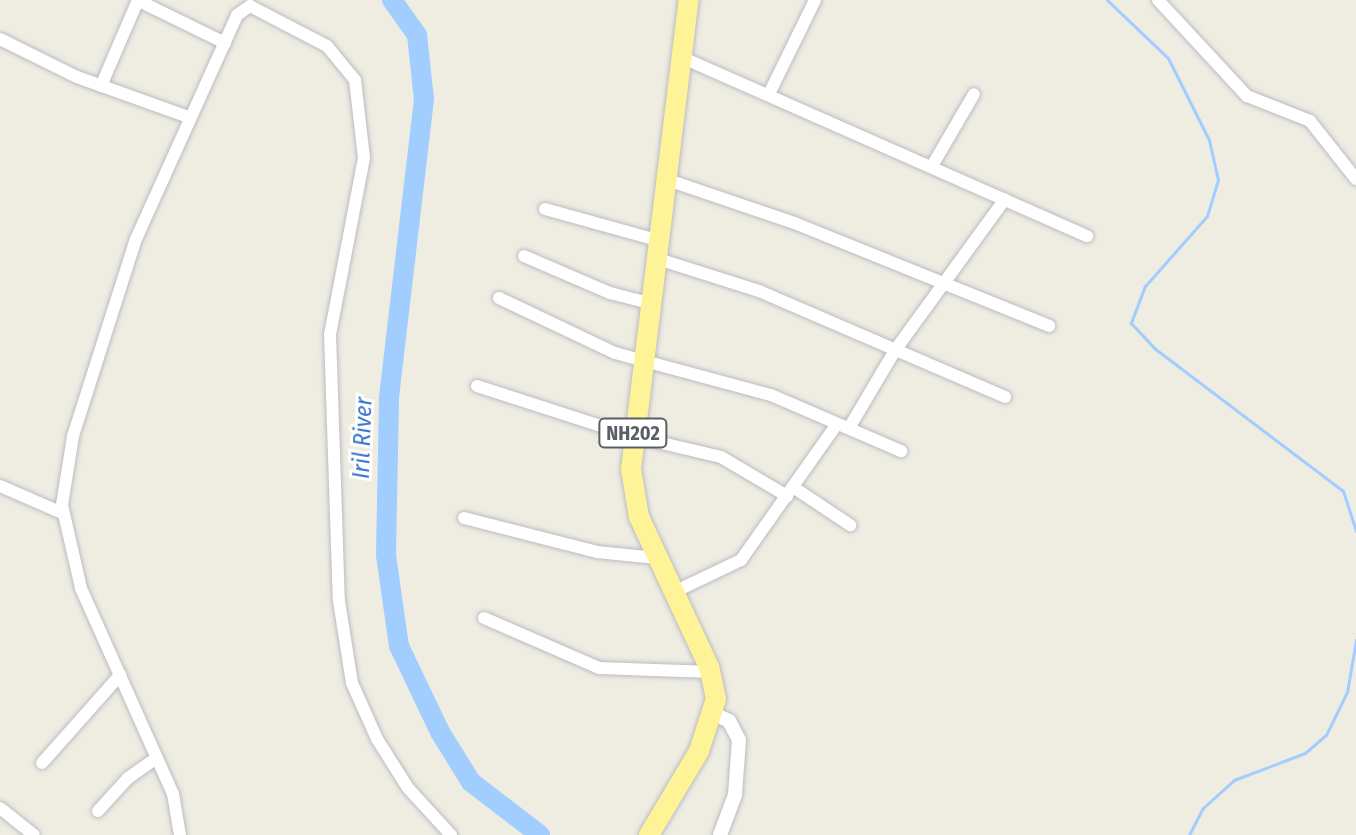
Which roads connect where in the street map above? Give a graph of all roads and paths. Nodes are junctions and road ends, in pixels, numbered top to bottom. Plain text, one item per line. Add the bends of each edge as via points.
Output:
1 (137, 0) edge
2 (689, 0) edge
3 (815, 0) edge
4 (1158, 0) edge
5 (0, 39) edge
6 (225, 43) junction
7 (681, 57) junction
8 (101, 86) junction
9 (769, 94) junction
10 (974, 94) dead end
11 (188, 117) junction
12 (932, 166) junction
13 (665, 179) junction
14 (1356, 179) edge
15 (1005, 199) junction
16 (545, 209) dead end
17 (1087, 236) dead end
18 (656, 249) junction
19 (524, 256) dead end
20 (944, 283) junction
21 (499, 298) dead end
22 (649, 303) junction
23 (1049, 326) dead end
24 (896, 349) junction
25 (642, 361) junction
26 (477, 386) dead end
27 (1005, 397) dead end
28 (843, 426) junction
29 (632, 436) junction
30 (901, 451) dead end
31 (0, 486) edge
32 (790, 492) junction
33 (62, 513) junction
34 (464, 518) dead end
35 (850, 525) dead end
36 (657, 558) junction
37 (674, 592) junction
38 (484, 618) dead end
39 (711, 672) junction
40 (120, 675) junction
41 (714, 714) junction
42 (157, 758) junction
43 (42, 763) dead end
44 (0, 808) edge
45 (98, 811) dead end
46 (34, 835) edge
47 (180, 835) edge
48 (451, 835) edge
49 (649, 835) edge
50 (720, 835) edge

1 - 6 street
1 - 8 street
2 - 7 highway, NH202
3 - 9 street
4 - 14 street via 1247,96 1310,121
5 - 8 street
6 - 11 street
6 - 48 street via 237,15 257,8 327,46 355,80 364,158 330,334 339,601 352,683 377,739 408,788
7 - 9 street
7 - 13 highway, NH202
8 - 11 street
9 - 12 street
10 - 12 street
11 - 33 street via 114,300 73,436
12 - 15 street
13 - 18 highway, NH202
13 - 20 street
15 - 17 street
15 - 20 street
16 - 18 street
18 - 22 highway, NH202
18 - 24 street
19 - 22 street via 610,293
20 - 23 street
20 - 24 street
21 - 25 street
22 - 25 highway, NH202
24 - 27 street
24 - 28 street
25 - 28 street via 718,378
25 - 29 highway, NH202
26 - 29 street
28 - 30 street
28 - 32 street
29 - 32 street via 721,457
29 - 36 highway, NH202 via 636,502
31 - 33 street
32 - 35 street
32 - 37 street via 741,560
33 - 40 street via 81,588
34 - 36 street via 597,552
36 - 37 highway, NH202
37 - 39 highway, NH202
38 - 39 street via 608,671
39 - 41 highway, NH202
40 - 42 street
40 - 43 street
41 - 49 highway, NH202 via 691,768
41 - 50 street via 729,721 739,740 735,795
42 - 45 street via 128,778
42 - 47 street via 173,794
44 - 46 street

